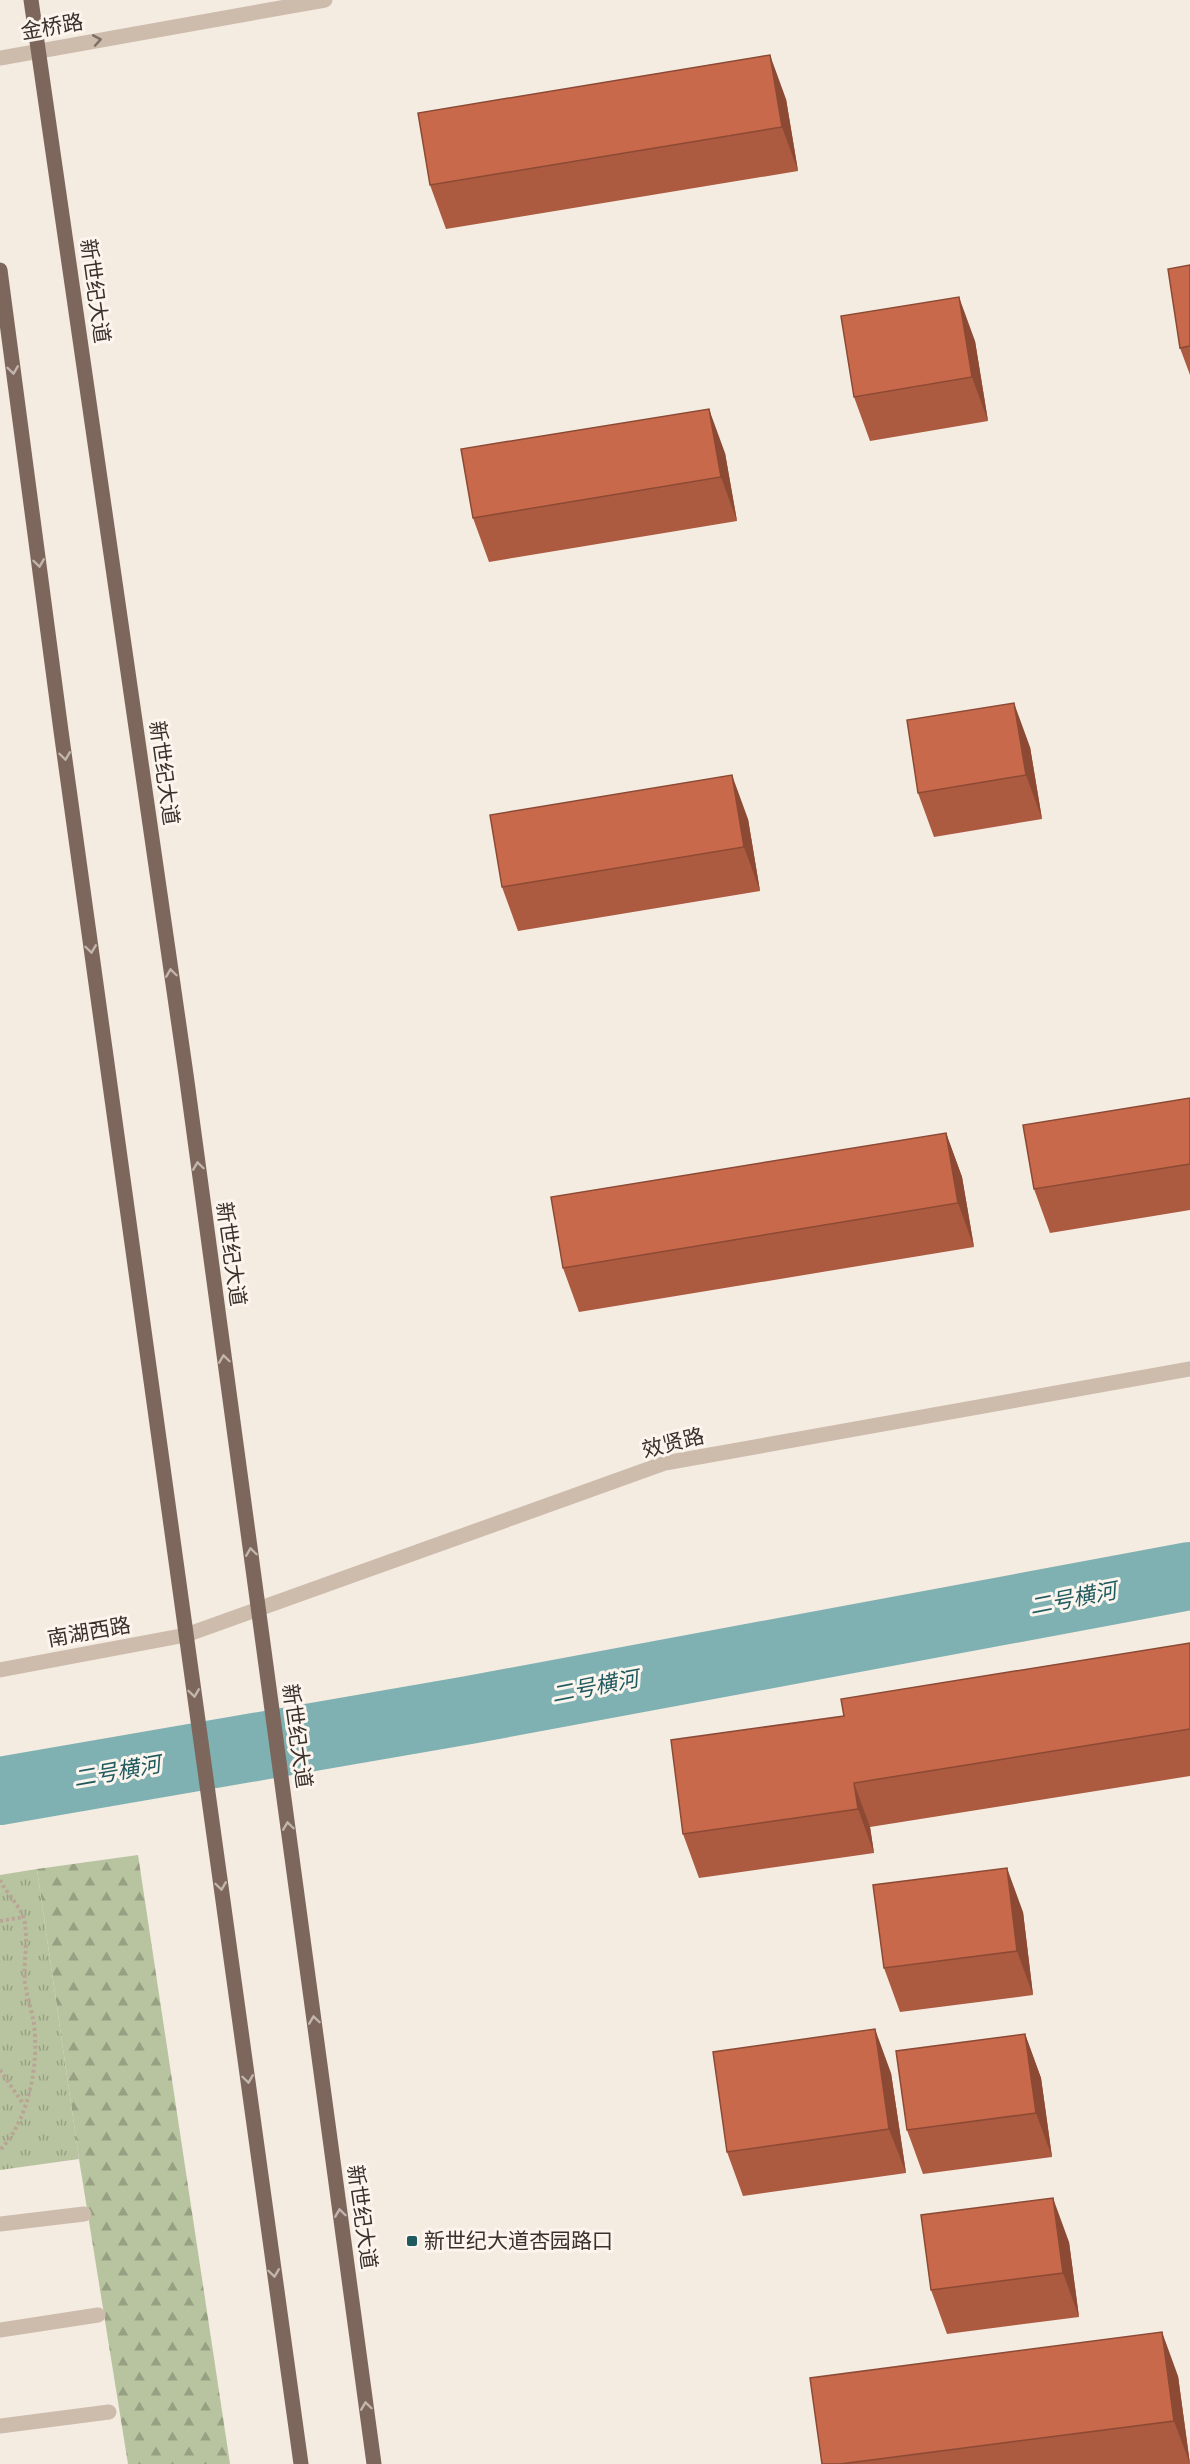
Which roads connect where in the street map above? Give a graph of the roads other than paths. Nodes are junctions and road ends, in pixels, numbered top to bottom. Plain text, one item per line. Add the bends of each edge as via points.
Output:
1 (31, 0) edge
2 (324, 0) edge
3 (39, 51) junction
4 (0, 58) edge
5 (0, 270) edge
6 (1190, 1369) edge
7 (259, 1610) junction
8 (186, 1635) junction
9 (0, 1670) edge
10 (84, 2214) dead end
11 (0, 2224) edge
12 (98, 2315) dead end
13 (0, 2330) edge
14 (109, 2412) dead end
15 (0, 2427) edge
16 (301, 2464) edge
17 (374, 2464) edge

1 - 3 main road, 新世纪大道
3 -> 2 street, 金桥路
3 - 4 street, 金桥路
7 -> 3 main road, 新世纪大道
5 -> 8 main road
6 - 7 street, 效贤路 via 665,1463
7 - 8 street, 效贤路
17 -> 7 main road, 新世纪大道
8 - 9 street, 南湖西路
8 -> 16 main road
10 - 11 street
12 - 13 street
14 - 15 street

